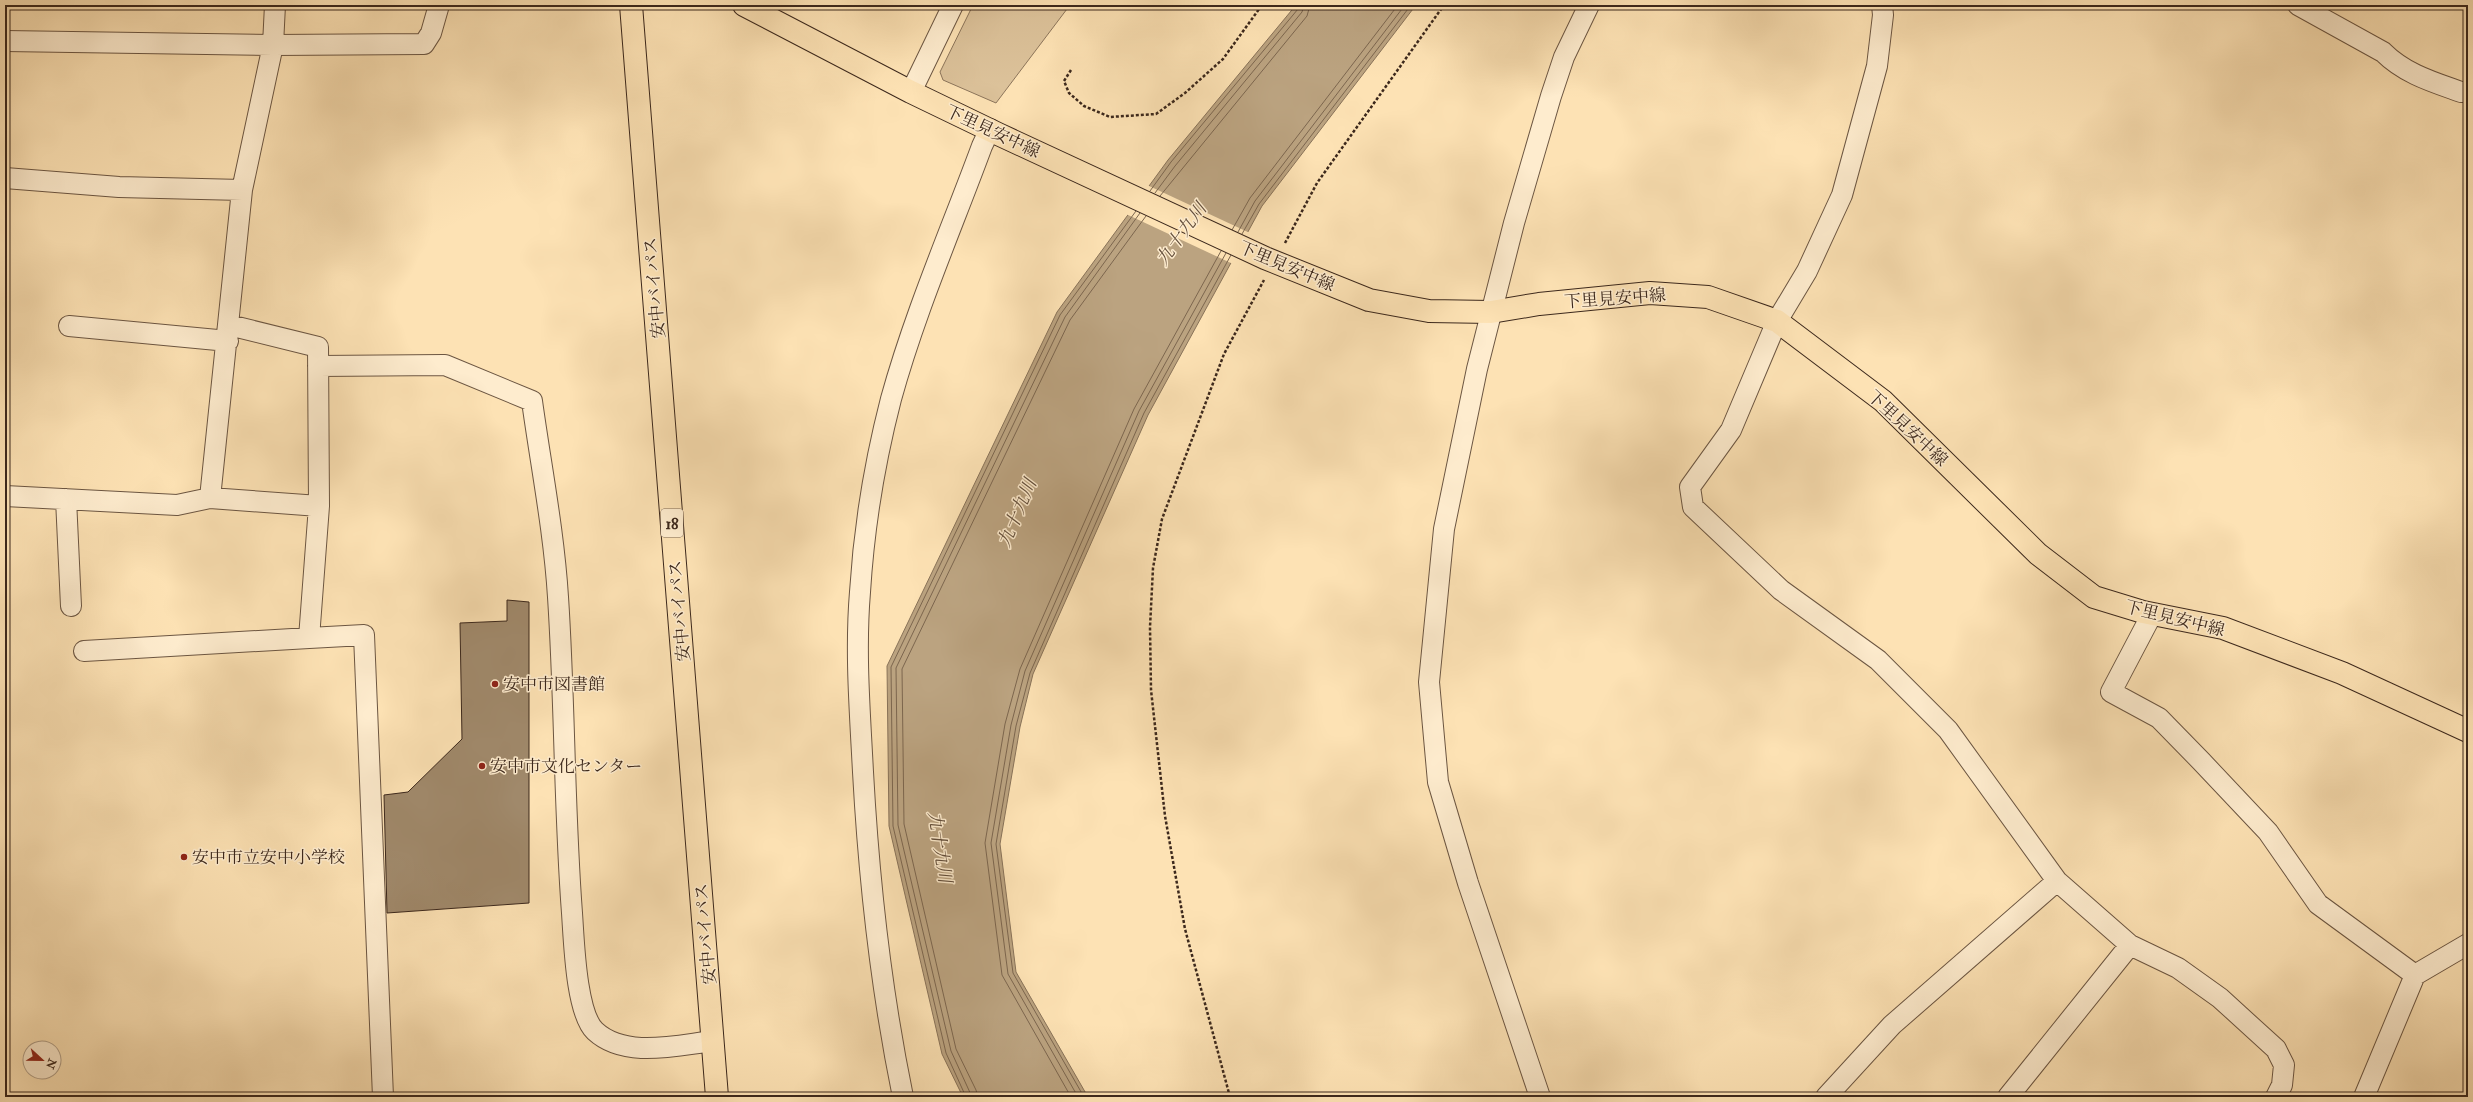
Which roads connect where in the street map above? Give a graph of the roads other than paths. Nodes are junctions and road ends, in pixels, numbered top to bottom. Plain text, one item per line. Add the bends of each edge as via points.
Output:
1 (275, 5) edge
2 (439, 5) edge
3 (631, 5) edge
4 (744, 5) edge
5 (953, 5) edge
6 (1589, 5) edge
7 (1882, 5) edge
8 (2298, 5) edge
9 (5, 41) edge
10 (273, 45) junction
11 (911, 92) junction
12 (2468, 92) edge
13 (994, 131) junction
14 (5, 178) edge
15 (242, 190) junction
16 (1491, 312) junction
17 (1777, 321) junction
18 (69, 326) dead end
19 (229, 333) junction
20 (318, 366) junction
21 (5, 496) edge
22 (210, 498) junction
23 (66, 499) junction
24 (319, 506) junction
25 (71, 606) dead end
26 (2152, 614) junction
27 (310, 638) junction
28 (84, 651) dead end
29 (2468, 731) edge
30 (2057, 881) junction
31 (2468, 944) edge
32 (2130, 945) junction
33 (2415, 974) junction
34 (713, 1041) junction
35 (382, 1097) edge
36 (718, 1097) edge
37 (903, 1097) edge
38 (1540, 1097) edge
39 (1826, 1097) edge
40 (2008, 1097) edge
41 (2276, 1097) edge
42 (2364, 1097) edge

1 - 10 street
2 - 10 street via 431,33 424,44
3 - 34 main road, 安中バイパス / 18
4 - 11 main road, 下里見安中線
5 - 11 street
6 - 16 street via 1561,63
7 - 17 street via 1877,66 1842,195 1807,271
8 - 12 street via 2383,52 2394,63 2421,78
9 - 10 street
10 - 15 street
11 - 13 main road, 下里見安中線
13 - 16 main road, 下里見安中線 via 1271,261 1369,300 1429,311
13 - 37 street via 982,146 912,330 893,393 876,468 860,592 858,681 867,850 875,933
14 - 15 street via 119,187
15 - 19 street
16 - 17 main road, 下里見安中線 via 1539,304 1650,293 1708,297
16 - 38 street via 1444,529 1429,682 1438,782 1468,883
17 - 26 main road, 下里見安中線 via 1882,401 2050,563 2094,597
17 - 30 street via 1731,430 1690,487 1693,507 1781,590 1878,660 1948,730
18 - 19 street
19 - 20 street via 318,347
19 - 22 street
20 - 24 street
20 - 34 street via 445,365 532,401 558,596 575,962 584,1010 594,1030 611,1042 632,1047 658,1047
21 - 23 street
22 - 23 street via 177,505
22 - 24 street
23 - 25 street
24 - 27 street
26 - 29 main road, 下里見安中線 via 2230,631 2342,673
26 - 33 street via 2111,692 2158,718 2201,761 2268,832 2318,904
27 - 28 street
27 - 35 street via 364,635
30 - 32 street
30 - 39 street via 1892,1025
31 - 33 street
32 - 40 street
32 - 41 street via 2178,968 2214,994 2276,1049 2284,1065 2282,1085
33 - 42 street
34 - 36 main road, 安中バイパス / 18

